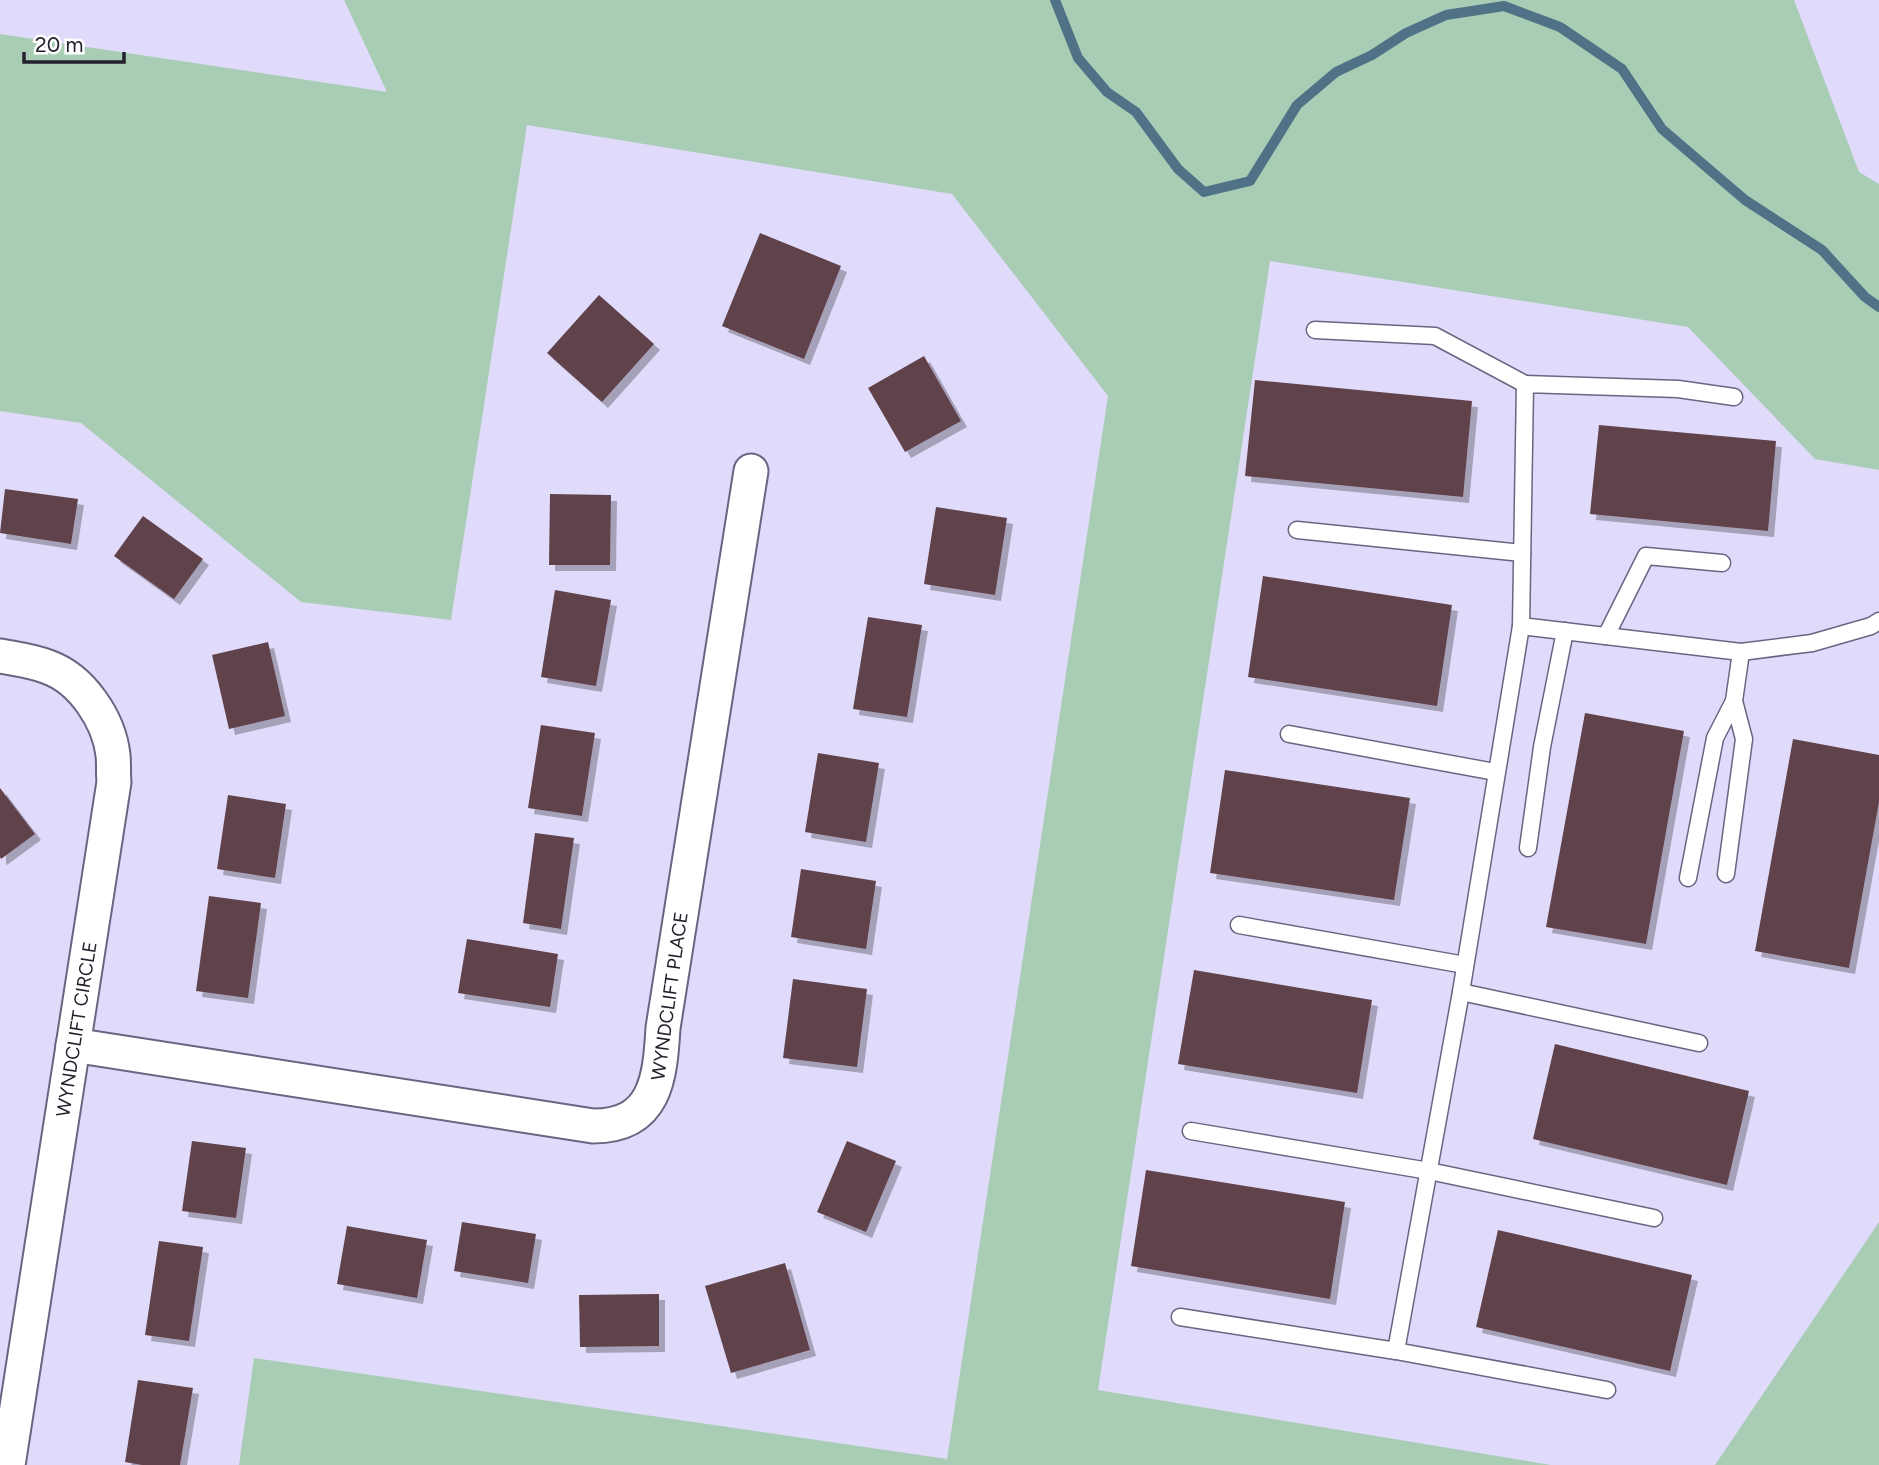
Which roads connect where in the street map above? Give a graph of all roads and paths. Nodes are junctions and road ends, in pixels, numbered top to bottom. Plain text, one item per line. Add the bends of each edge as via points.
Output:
1 (1315, 330) dead end
2 (1525, 384) junction
3 (1734, 397) dead end
4 (751, 471) dead end
5 (1297, 530) dead end
6 (1522, 553) junction
7 (1722, 563) dead end
8 (1879, 621) edge
9 (1521, 626) junction
10 (1565, 631) junction
11 (1606, 636) junction
12 (1741, 652) junction
13 (0, 656) edge
14 (1734, 701) junction
15 (1289, 734) dead end
16 (1495, 772) junction
17 (1528, 848) dead end
18 (1726, 874) dead end
19 (1688, 878) dead end
20 (1239, 925) dead end
21 (1465, 965) junction
22 (1461, 992) junction
23 (1699, 1043) dead end
24 (74, 1045) junction
25 (1191, 1131) dead end
26 (1429, 1171) junction
27 (1654, 1217) dead end
28 (1180, 1317) dead end
29 (1396, 1351) junction
30 (1607, 1390) dead end
31 (8, 1465) edge

1 - 2 lane via 1435,336
2 - 3 lane via 1678,389
2 - 6 lane
4 - 24 street, WYNDCLIFT PLACE via 655,1089 631,1119 593,1126
5 - 6 lane
6 - 9 lane
7 - 11 lane via 1646,556
8 - 12 lane via 1812,643
9 - 10 lane
9 - 16 lane
10 - 11 lane
10 - 17 lane
11 - 12 lane
12 - 14 lane
13 - 24 street, WYNDCLIFT CIRCLE via 50,667 70,679 105,725 113,754 114,782
14 - 18 lane via 1744,739
14 - 19 lane via 1716,738
15 - 16 lane
16 - 21 lane
20 - 21 lane
21 - 22 lane
22 - 23 lane
22 - 26 lane
24 - 31 street, WYNDCLIFT CIRCLE
25 - 26 lane
26 - 27 lane
26 - 29 lane
28 - 29 lane
29 - 30 lane

